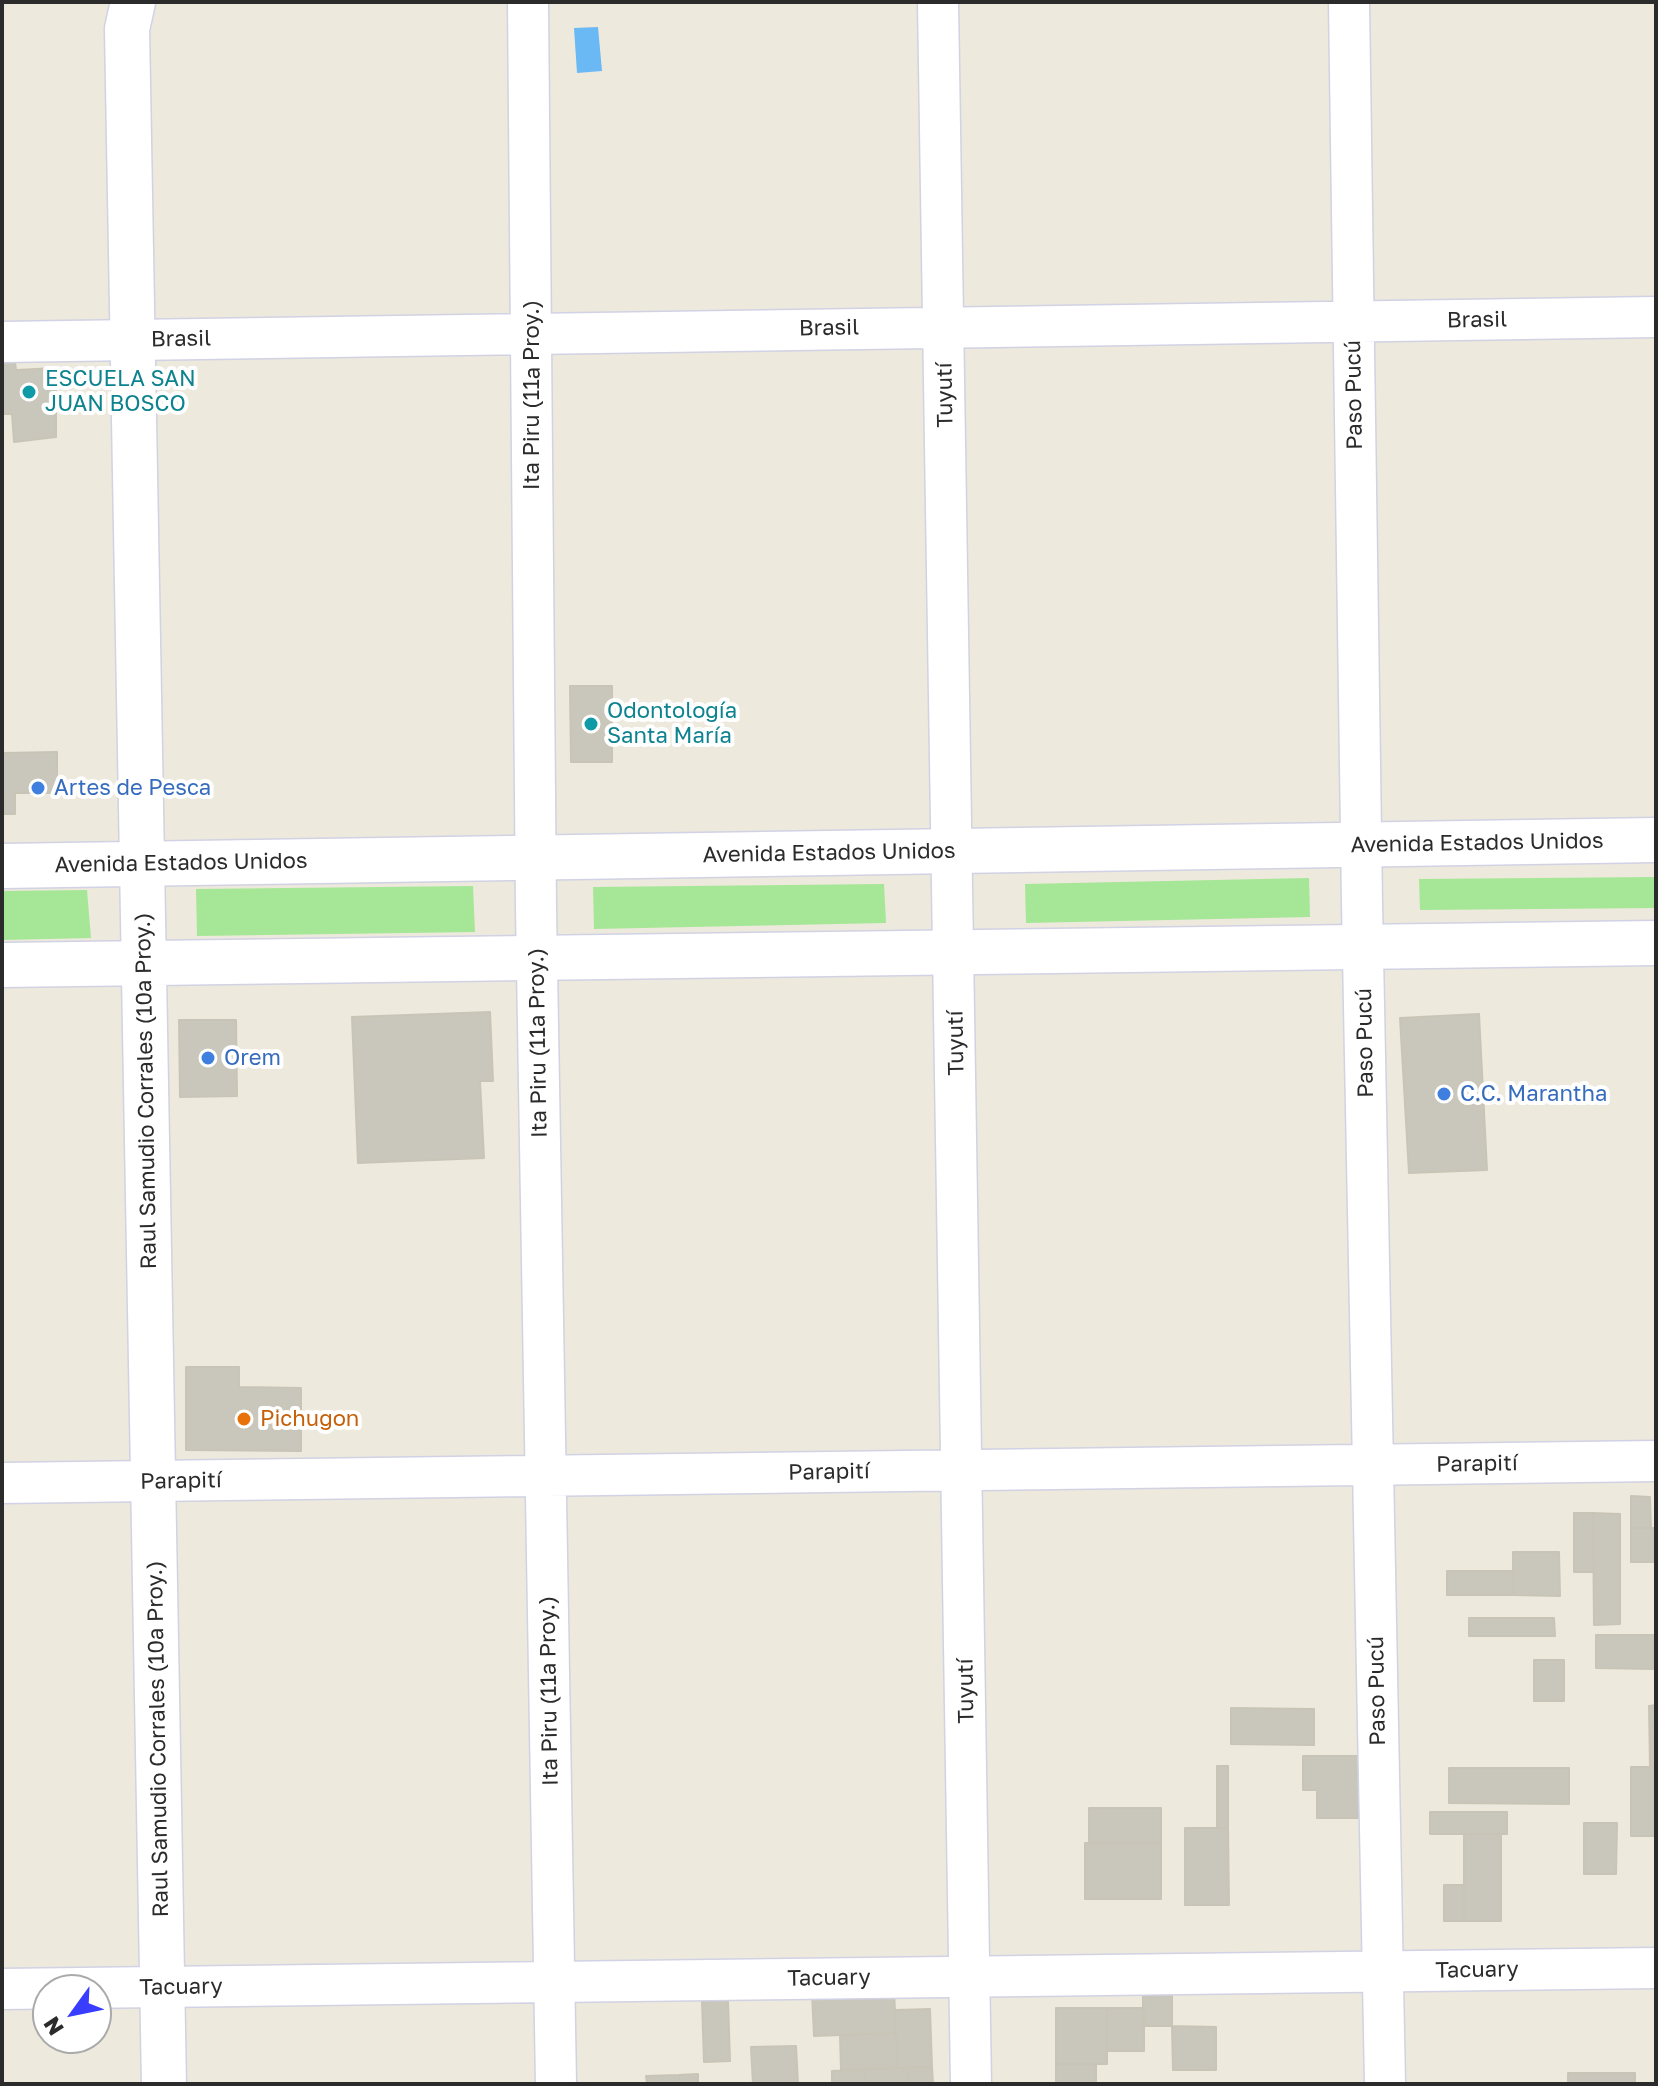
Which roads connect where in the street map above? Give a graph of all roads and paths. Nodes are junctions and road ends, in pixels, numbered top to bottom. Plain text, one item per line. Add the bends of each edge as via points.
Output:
1 (133, 2) edge
2 (528, 2) edge
3 (938, 2) edge
4 (1349, 2) edge
5 (1656, 317) edge
6 (1353, 322) junction
7 (944, 327) junction
8 (532, 332) junction
9 (132, 339) junction
10 (2, 342) edge
11 (1656, 840) edge
12 (1361, 845) junction
13 (953, 851) junction
14 (536, 858) junction
15 (142, 864) junction
16 (2, 866) edge
17 (1656, 943) edge
18 (1363, 947) junction
19 (955, 952) junction
20 (537, 958) junction
21 (144, 963) junction
22 (2, 965) edge
23 (1656, 1461) edge
24 (1373, 1465) junction
25 (962, 1471) junction
26 (546, 1476) junction
27 (153, 1481) junction
28 (2, 1483) edge
29 (1656, 1968) edge
30 (1383, 1971) junction
31 (970, 1976) junction
32 (554, 1982) junction
33 (162, 1987) junction
34 (2, 1989) edge
35 (164, 2084) edge
36 (556, 2084) edge
37 (971, 2084) edge
38 (1385, 2084) edge

1 - 9 main road, Raul Samudio Corrales (10ª Proy.) via 127,29
2 - 8 street, Ita Piru (11ª Proy.)
3 - 7 street, Tuyutí
4 - 6 street, Paso Pucú
5 - 6 street, Brasil
6 - 7 street, Brasil
6 - 12 street, Paso Pucú
7 - 8 street, Brasil
7 - 13 street, Tuyutí
8 - 9 street, Brasil
8 - 14 street, Ita Piru (11ª Proy.)
9 - 10 street, Brasil
9 - 15 main road, Raul Samudio Corrales (10ª Proy.)
11 - 12 main road, Avenida Estados Unidos
12 - 13 main road, Avenida Estados Unidos
12 - 18 street, Paso Pucú
13 - 14 main road, Avenida Estados Unidos
13 - 19 street, Tuyutí
14 - 15 main road, Avenida Estados Unidos
14 - 20 street, Ita Piru (11ª Proy.)
15 - 16 main road, Avenida Estados Unidos
15 - 21 main road, Raul Samudio Corrales (10ª Proy.)
17 - 18 main road
18 - 19 main road
18 - 24 street, Paso Pucú
19 - 20 main road
19 - 25 street, Tuyutí
20 - 21 main road
20 - 26 street, Ita Piru (11ª Proy.)
21 - 22 main road
21 - 27 main road, Raul Samudio Corrales (10ª Proy.)
23 - 24 street, Parapití
24 - 25 street, Parapití
24 - 30 street, Paso Pucú
25 - 26 street, Parapití
25 - 31 street, Tuyutí
26 - 27 street, Parapití
26 - 32 street, Ita Piru (11ª Proy.)
27 - 28 street, Parapití
27 - 33 main road, Raul Samudio Corrales (10ª Proy.)
29 - 30 street, Tacuary
30 - 31 street, Tacuary
30 - 38 street, Paso Pucú
31 - 32 street, Tacuary
31 - 37 street, Tuyutí
32 - 33 street, Tacuary
32 - 36 street, Ita Piru (11ª Proy.)
33 - 34 street, Tacuary
33 - 35 main road, Raul Samudio Corrales (10ª Proy.)

